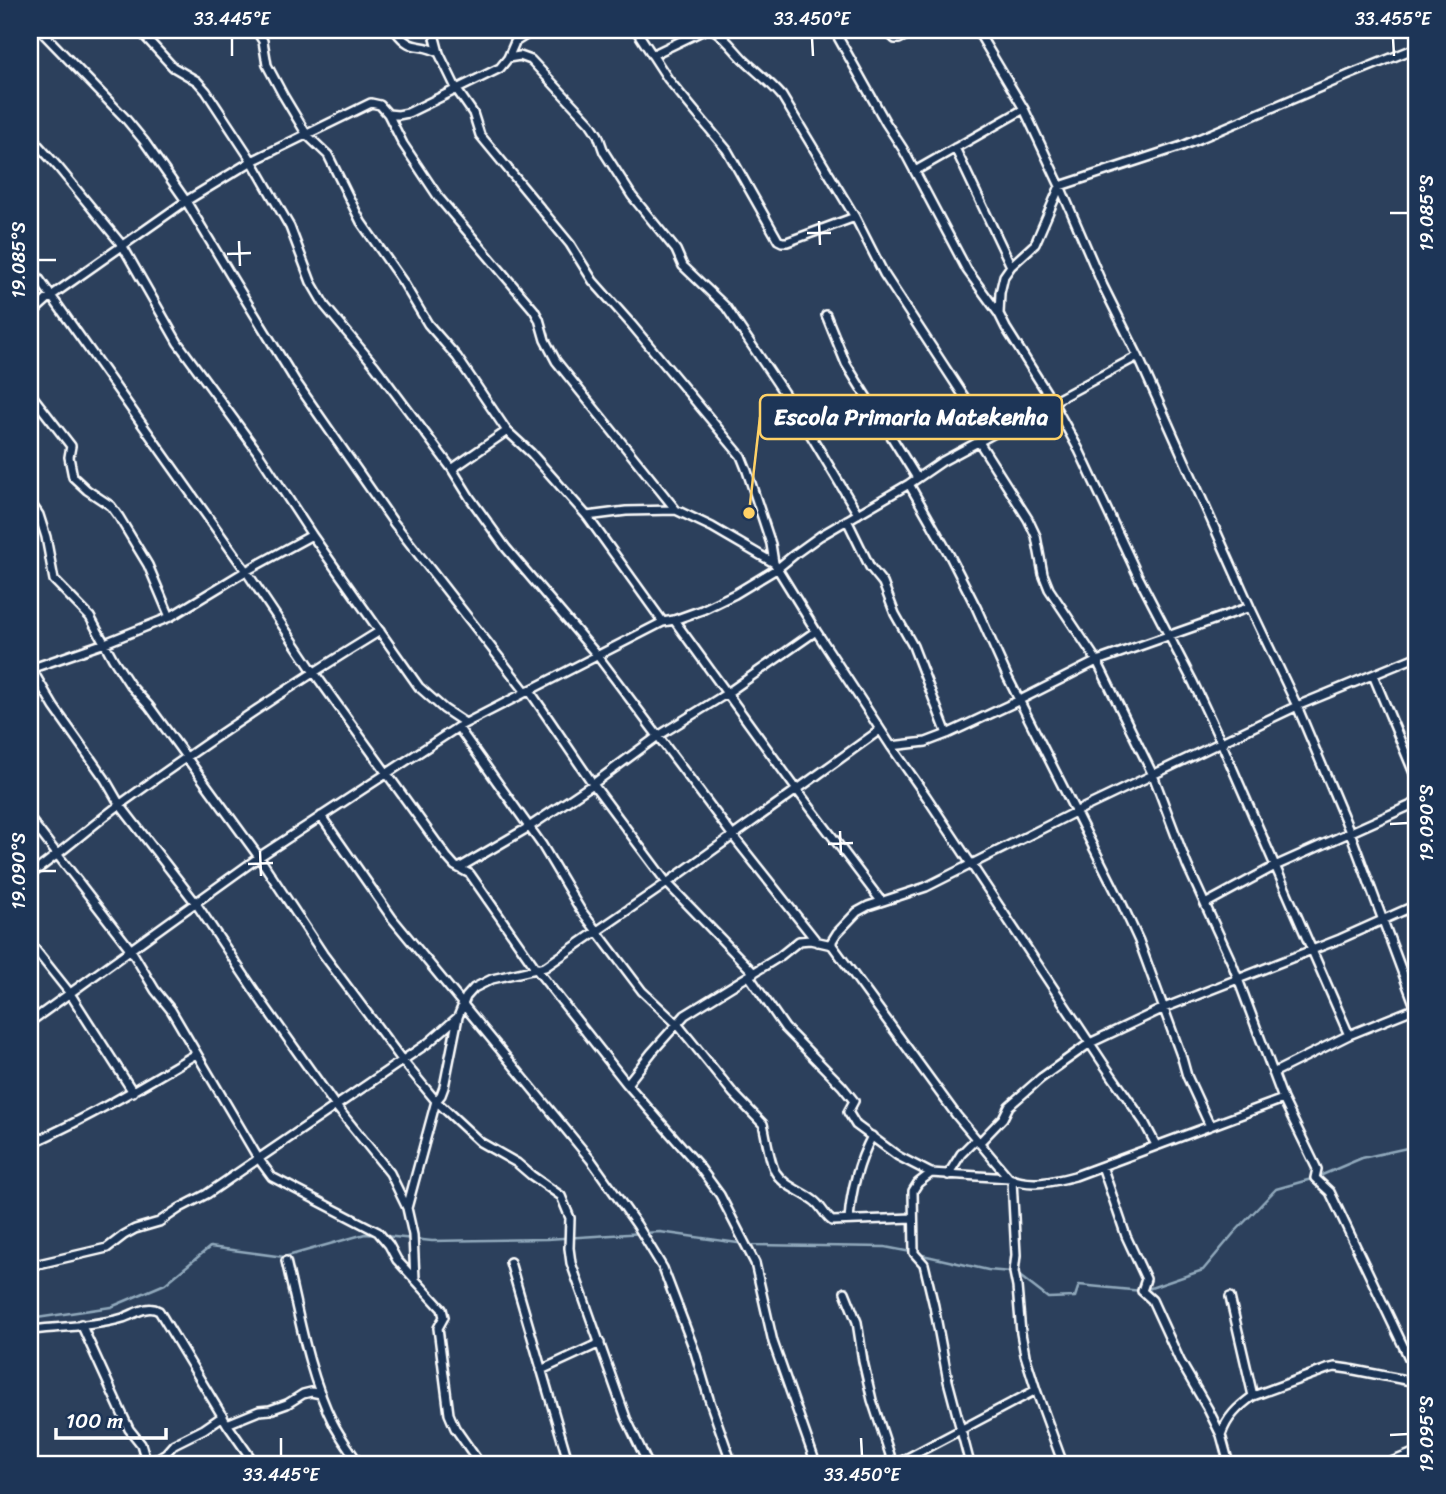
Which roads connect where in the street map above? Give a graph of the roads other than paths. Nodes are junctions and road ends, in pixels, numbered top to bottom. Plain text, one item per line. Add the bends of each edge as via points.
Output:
1 (40, 30) edge
2 (139, 30) edge
3 (256, 30) edge
4 (395, 30) edge
5 (433, 30) edge
6 (534, 30) edge
7 (636, 30) edge
8 (704, 30) edge
9 (714, 30) edge
10 (834, 30) edge
11 (885, 30) edge
12 (917, 30) edge
13 (977, 30) edge
14 (1416, 48) edge
15 (439, 53) junction
16 (652, 55) junction
17 (508, 58) junction
18 (457, 90) junction
19 (1024, 109) junction
20 (388, 114) junction
21 (307, 135) junction
22 (30, 136) edge
23 (955, 148) junction
24 (252, 161) junction
25 (915, 171) junction
26 (1060, 186) junction
27 (186, 201) junction
28 (855, 217) junction
29 (122, 245) junction
30 (30, 266) edge
31 (1011, 266) junction
32 (51, 296) junction
33 (999, 314) junction
34 (826, 315) dead end
35 (30, 316) edge
36 (1138, 356) junction
37 (30, 393) edge
38 (1052, 401) junction
39 (980, 421) junction
40 (1001, 429) junction
41 (507, 431) junction
42 (982, 440) junction
43 (452, 469) junction
44 (917, 478) junction
45 (909, 484) junction
46 (30, 502) edge
47 (676, 510) junction
48 (859, 514) junction
49 (587, 516) junction
50 (848, 520) junction
51 (312, 535) junction
52 (776, 566) junction
53 (246, 570) junction
54 (1250, 607) junction
55 (170, 617) junction
56 (674, 620) junction
57 (663, 622) junction
58 (380, 631) junction
59 (816, 631) junction
60 (1169, 635) junction
61 (105, 643) junction
62 (597, 655) junction
63 (1416, 657) edge
64 (1097, 662) junction
65 (30, 668) edge
66 (313, 671) junction
67 (1373, 675) junction
68 (528, 691) junction
69 (726, 694) junction
70 (1020, 700) junction
71 (1297, 706) junction
72 (461, 725) junction
73 (880, 730) junction
74 (947, 734) junction
75 (658, 736) junction
76 (1221, 742) junction
77 (891, 746) junction
78 (186, 758) junction
79 (387, 773) junction
80 (1153, 775) junction
81 (1416, 778) edge
82 (593, 784) junction
83 (797, 790) junction
84 (1416, 803) edge
85 (120, 805) junction
86 (1075, 813) junction
87 (321, 816) junction
88 (30, 819) edge
89 (528, 827) junction
90 (1350, 832) junction
91 (733, 836) junction
92 (57, 855) junction
93 (259, 857) junction
94 (972, 864) junction
95 (1275, 866) junction
96 (459, 868) junction
97 (30, 875) edge
98 (667, 883) junction
99 (881, 901) junction
100 (195, 902) junction
101 (1205, 904) junction
102 (1416, 905) edge
103 (1384, 919) junction
104 (598, 931) junction
105 (817, 942) junction
106 (30, 943) edge
107 (832, 945) junction
108 (131, 950) junction
109 (1313, 950) junction
110 (537, 970) junction
111 (751, 974) junction
112 (1238, 979) junction
113 (69, 992) junction
114 (463, 1005) junction
115 (1164, 1007) junction
116 (1416, 1009) edge
117 (458, 1017) junction
118 (30, 1022) edge
119 (678, 1025) junction
120 (1349, 1035) junction
121 (1090, 1043) junction
122 (196, 1054) junction
123 (402, 1060) junction
124 (1273, 1073) junction
125 (627, 1084) junction
126 (133, 1092) junction
127 (1283, 1099) junction
128 (436, 1101) junction
129 (335, 1105) junction
130 (1210, 1126) junction
131 (872, 1136) junction
132 (978, 1141) junction
133 (30, 1144) edge
134 (1156, 1145) junction
135 (258, 1158) junction
136 (1102, 1166) junction
137 (930, 1174) junction
138 (948, 1175) junction
139 (1010, 1179) junction
140 (407, 1208) junction
141 (913, 1218) junction
142 (849, 1220) junction
143 (286, 1261) dead end
144 (510, 1262) dead end
145 (30, 1266) edge
146 (415, 1280) junction
147 (845, 1292) dead end
148 (1230, 1297) dead end
149 (82, 1324) junction
150 (30, 1330) edge
151 (600, 1343) junction
152 (541, 1370) junction
153 (1416, 1373) edge
154 (1416, 1382) edge
155 (1036, 1390) junction
156 (321, 1394) junction
157 (1253, 1396) junction
158 (225, 1420) junction
159 (960, 1429) junction
160 (1221, 1435) junction
161 (1416, 1452) edge
162 (148, 1464) edge
163 (255, 1464) edge
164 (359, 1464) edge
165 (478, 1464) edge
166 (569, 1464) edge
167 (648, 1464) edge
168 (732, 1464) edge
169 (816, 1464) edge
170 (895, 1464) edge
171 (970, 1464) edge
172 (1063, 1464) edge
173 (1229, 1464) edge
174 (1386, 1464) edge

1 - 27 street via 125,118
2 - 24 street via 173,67 206,91
3 - 21 street via 267,65
4 - 15 street via 403,41
5 - 15 street
6 - 17 street via 515,42
7 - 16 street
8 - 16 street
9 - 28 street via 782,96
10 - 25 street
11 - 12 street via 899,39
13 - 19 street
14 - 26 street via 1182,146
15 - 18 street
16 - 28 street via 727,150 778,240 787,242
17 - 18 street via 500,68
17 - 48 street via 531,60 590,123 632,196 676,250 683,266 726,307
18 - 20 street via 408,113
18 - 52 street via 473,113 480,135 570,244 593,281 741,456
19 - 23 street
19 - 26 street
20 - 21 street via 372,103
20 - 47 street via 439,198 534,310 556,361
21 - 24 street
21 - 41 street via 328,155 361,222
22 - 29 street
23 - 25 street
23 - 31 street
24 - 27 street
24 - 43 street via 290,227 325,306
25 - 33 street via 967,270
26 - 31 street via 1035,244
26 - 36 street
27 - 29 street
27 - 68 street via 296,382 379,502
28 - 39 street via 884,274
29 - 32 street
29 - 51 street via 178,343
30 - 32 street
31 - 33 street via 1004,276
32 - 35 street
32 - 53 street
33 - 38 street
34 - 44 street via 846,363
36 - 38 street
36 - 54 street
37 - 55 street via 71,446 73,477 120,517 148,565
38 - 40 street
38 - 60 street
39 - 40 street
39 - 42 street
40 - 42 street
41 - 43 street
41 - 49 street
42 - 44 street
42 - 64 street via 1036,536 1049,589
43 - 62 street via 506,548
44 - 45 street
45 - 48 street
45 - 70 street via 956,566
46 - 61 street via 46,537 54,580 90,617
47 - 49 street
47 - 52 street
48 - 50 street
49 - 57 street
50 - 52 street
50 - 74 street via 913,646
51 - 53 street
51 - 58 street
52 - 56 street via 735,594
52 - 59 street
53 - 55 street
53 - 66 street
54 - 60 street
54 - 71 street
55 - 61 street
56 - 57 street
56 - 69 street
57 - 62 street
58 - 66 street
58 - 72 street via 419,687
59 - 69 street
59 - 73 street
60 - 64 street
60 - 76 street
61 - 65 street
61 - 78 street via 130,685
62 - 68 street
62 - 75 street
63 - 67 street
64 - 70 street
64 - 80 street
65 - 85 street
66 - 78 street
66 - 79 street
67 - 71 street
67 - 81 street
68 - 72 street
68 - 82 street
69 - 75 street
69 - 83 street
70 - 74 street
70 - 86 street
71 - 76 street
71 - 90 street
72 - 79 street
72 - 89 street
73 - 77 street
73 - 83 street
74 - 77 street
75 - 82 street
75 - 91 street
76 - 80 street
76 - 95 street
77 - 94 street
78 - 85 street
78 - 93 street
79 - 87 street
79 - 96 street
80 - 86 street
80 - 101 street
82 - 89 street
82 - 98 street
83 - 91 street
83 - 99 street
84 - 90 street
85 - 92 street
85 - 100 street
86 - 94 street
86 - 115 street via 1139,941
87 - 93 street
87 - 114 street via 391,918
88 - 92 street
89 - 96 street
89 - 104 street
90 - 95 street
90 - 103 street
91 - 98 street
91 - 105 street
92 - 97 street
92 - 108 street
93 - 100 street
93 - 123 street via 323,954
94 - 99 street via 926,887
94 - 121 street
95 - 101 street
95 - 109 street
96 - 110 street via 470,874
98 - 104 street
98 - 111 street
99 - 107 street via 857,912
100 - 108 street
100 - 129 street
101 - 112 street
102 - 103 street
103 - 109 street
103 - 116 street
104 - 110 street
104 - 119 street via 642,991
105 - 107 street
105 - 111 street via 799,942
106 - 113 street
107 - 132 street
108 - 113 street
108 - 122 street
109 - 112 street
109 - 120 street
110 - 114 street via 492,979 474,988
110 - 125 street
111 - 119 street via 685,1015
111 - 131 street via 785,1028 854,1103 848,1115
112 - 115 street
112 - 124 street
113 - 118 street
113 - 126 street
114 - 117 street
114 - 168 street via 591,1160 663,1268
115 - 121 street
115 - 130 street
116 - 120 street
117 - 123 street
117 - 128 street via 444,1087
119 - 125 street
119 - 142 street via 733,1093 760,1118 776,1173 812,1199 832,1221
120 - 124 street
121 - 132 street via 1009,1106
121 - 134 street
122 - 126 street
122 - 135 street
123 - 128 street
123 - 129 street
124 - 127 street
125 - 169 street via 720,1195 755,1263 774,1342
126 - 133 street
127 - 130 street
127 - 153 street via 1317,1169 1315,1178 1330,1192
128 - 140 street
128 - 151 street via 480,1142 561,1196 570,1218 571,1263
129 - 135 street
129 - 140 street via 390,1173
130 - 134 street
131 - 137 street
131 - 142 street via 855,1176
132 - 138 street via 961,1154
132 - 139 street
134 - 136 street
135 - 145 street via 168,1218 135,1229 107,1248
135 - 146 street via 272,1177 379,1233
136 - 139 street via 1051,1182
136 - 160 street via 1146,1279 1142,1291 1152,1300
137 - 138 street
137 - 141 street via 913,1191
138 - 139 street
139 - 155 street via 1014,1272 1025,1354
140 - 146 street
141 - 142 street
141 - 159 street via 914,1253 924,1264
143 - 156 street
144 - 152 street
146 - 165 street via 444,1314 438,1328 449,1414
147 - 170 street via 857,1322 872,1399
148 - 157 street
149 - 150 street
149 - 158 street via 123,1318 149,1308 159,1311
149 - 162 street
151 - 152 street
151 - 167 street
152 - 166 street
154 - 157 street via 1335,1367
155 - 159 street
155 - 172 street
156 - 158 street via 303,1394 270,1410
156 - 164 street
157 - 160 street via 1225,1422
158 - 162 street via 174,1444
158 - 163 street
159 - 170 street
159 - 171 street
160 - 173 street
161 - 174 street

